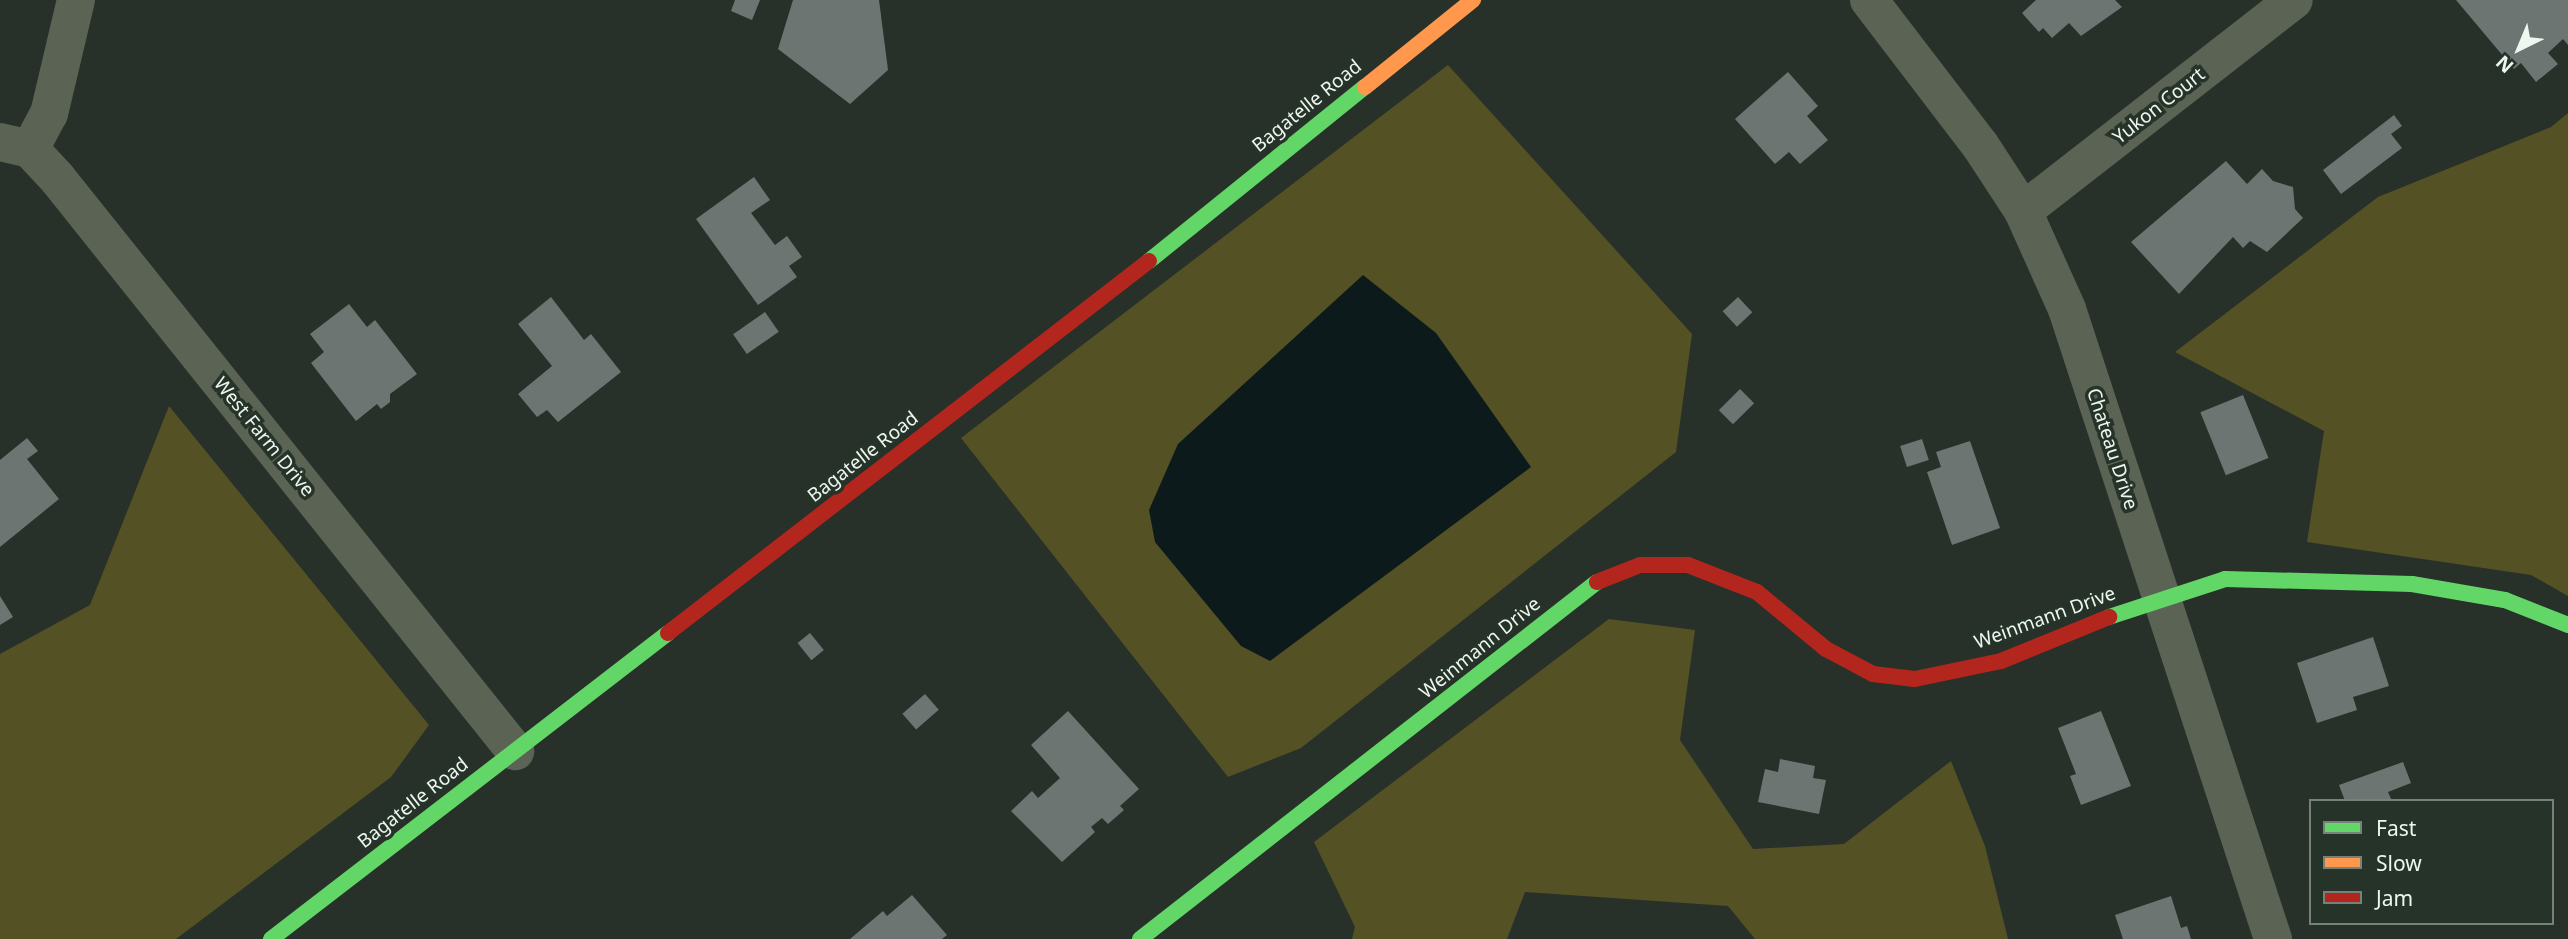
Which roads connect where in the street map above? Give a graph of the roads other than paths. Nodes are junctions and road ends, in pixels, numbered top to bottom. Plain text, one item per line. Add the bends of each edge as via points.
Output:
1 (76, 0) edge
2 (1473, 0) edge
3 (1869, 0) edge
4 (2294, 0) edge
5 (15, 145) edge
6 (2023, 211) junction
7 (2160, 597) junction
8 (2568, 625) edge
9 (515, 751) junction
10 (271, 939) edge
11 (1140, 939) edge
12 (2273, 939) edge

1 - 5 street via 49,114
2 - 9 street, Bagatelle Road via 1146,264
3 - 6 street, Chateau Drive via 1980,145
4 - 6 street, Yukon Court
5 - 9 street, West Farm Drive
6 - 7 street, Chateau Drive via 2067,309
7 - 8 street, Weinmann Drive via 2225,579 2412,584 2505,600
7 - 11 street, Weinmann Drive via 2001,662 1915,679 1873,674 1826,649 1757,592 1688,565 1640,565 1599,580
7 - 12 street, Chateau Drive
9 - 10 street, Bagatelle Road

